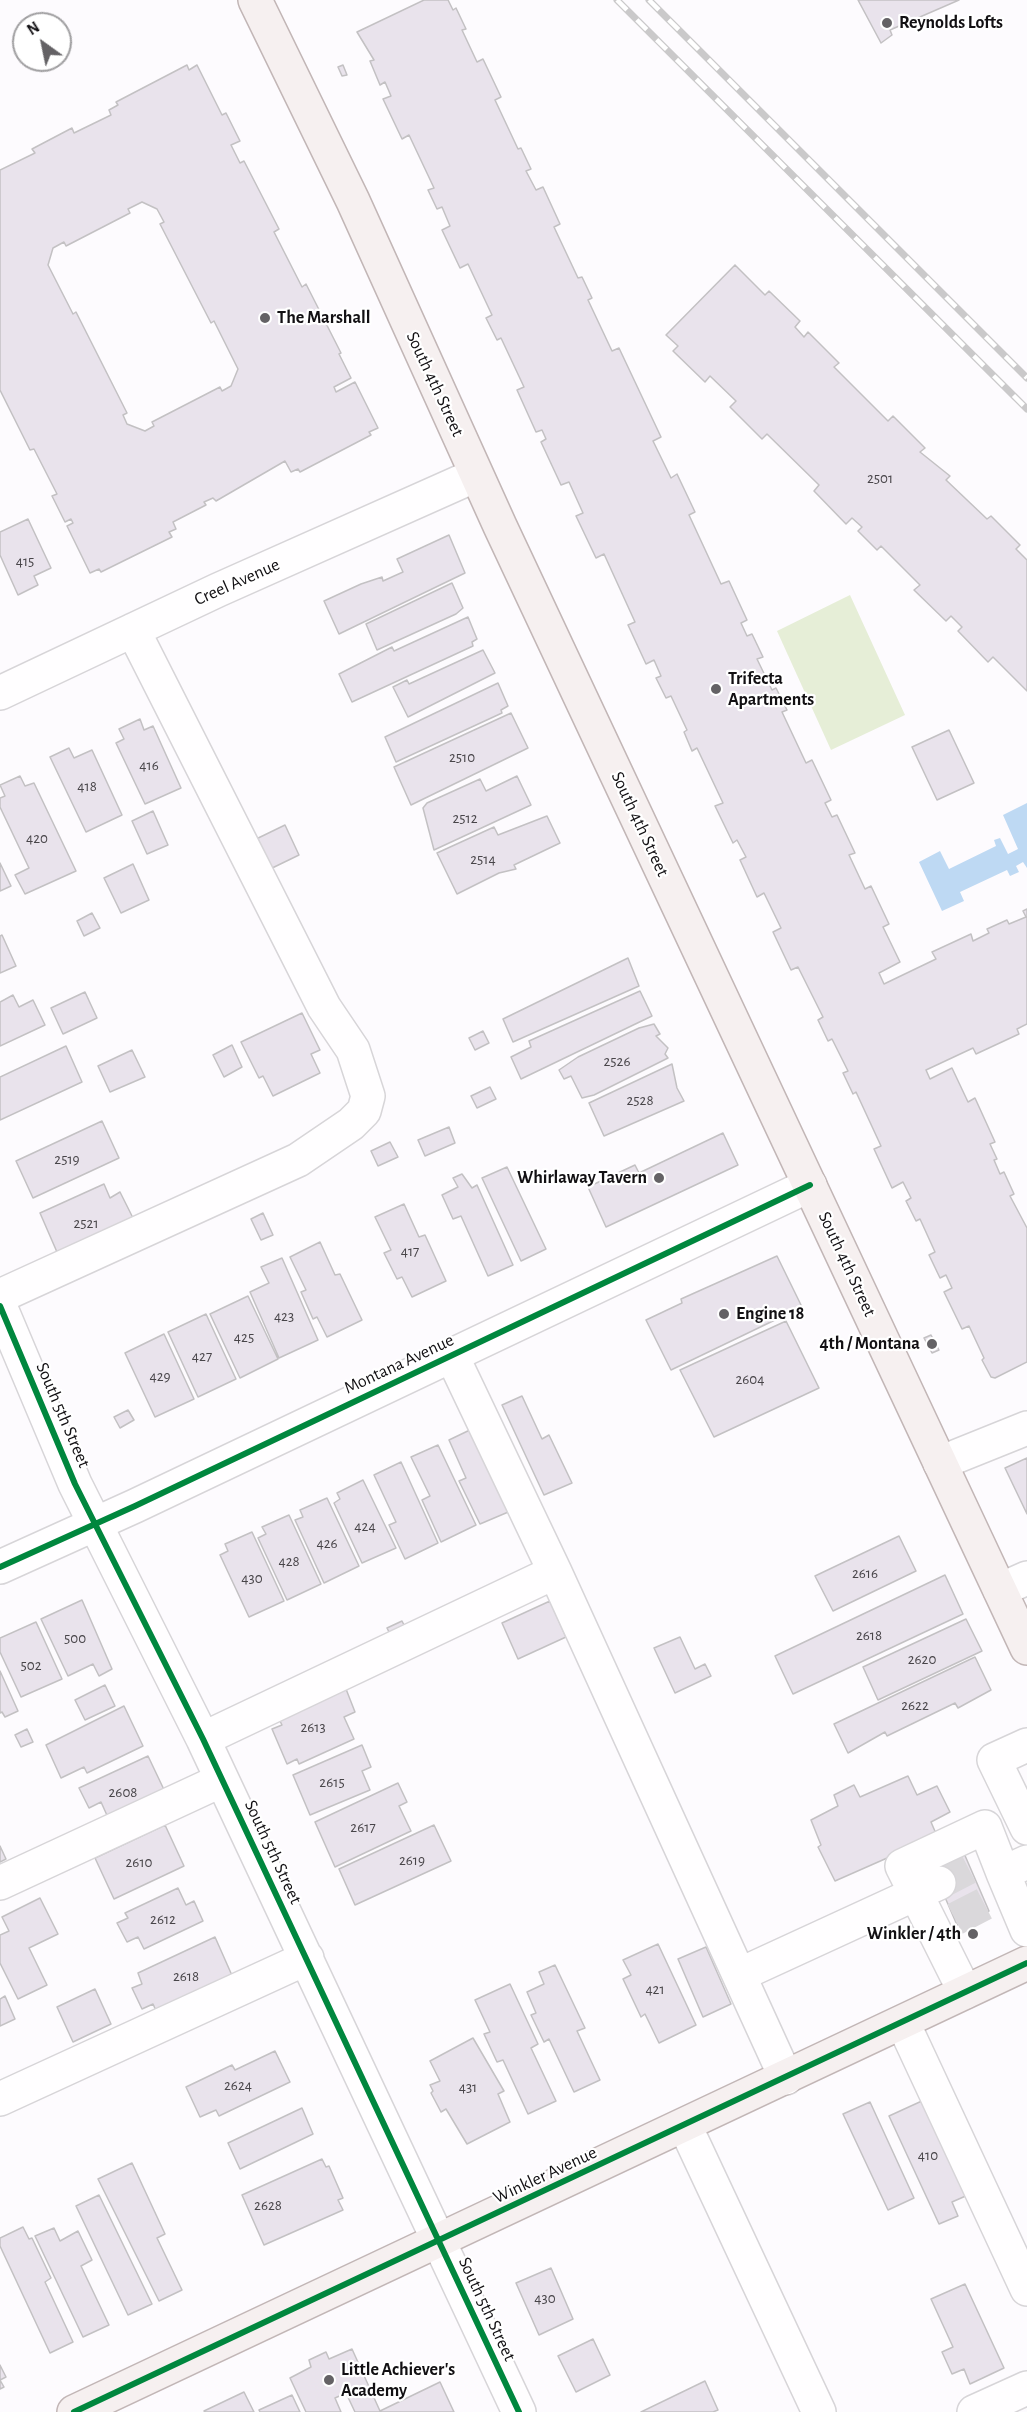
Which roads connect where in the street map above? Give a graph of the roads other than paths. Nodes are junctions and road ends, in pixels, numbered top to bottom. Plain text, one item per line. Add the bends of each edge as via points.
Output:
1 (255, 0) edge
2 (476, 475) junction
3 (133, 630) junction
4 (0, 693) edge
5 (810, 1185) junction
6 (0, 1296) edge
7 (0, 1306) edge
8 (452, 1356) junction
9 (1027, 1428) edge
10 (940, 1463) junction
11 (94, 1523) junction
12 (0, 1567) edge
13 (555, 1572) junction
14 (1013, 1584) edge
15 (1027, 1648) edge
16 (203, 1739) junction
17 (1027, 1745) edge
18 (222, 1780) junction
19 (1027, 1828) edge
20 (998, 1876) edge
21 (0, 1883) edge
22 (927, 1888) junction
23 (1027, 1930) edge
24 (307, 1958) junction
25 (1027, 1963) edge
26 (739, 1975) junction
27 (965, 1992) junction
28 (903, 2023) junction
29 (786, 2078) junction
30 (0, 2099) edge
31 (685, 2126) junction
32 (439, 2242) junction
33 (1027, 2289) edge
34 (1027, 2388) edge
35 (74, 2412) edge
36 (519, 2412) edge
37 (819, 2412) edge
38 (974, 2412) edge

1 - 2 main road, South 4th Street via 353,201
2 - 3 street, Creel Avenue
2 - 5 main road, South 4th Street
3 - 4 street, Creel Avenue
3 - 6 street via 324,1007 352,1050 368,1096 364,1111 351,1124 298,1160
5 - 8 street, Montana Avenue
5 - 10 main road, South 4th Street
7 - 11 street, South 5th Street
8 - 11 street, Montana Avenue
8 - 13 street
9 - 10 street
10 - 14 main road, South 4th Street
11 - 12 street, Montana Avenue
11 - 16 street, South 5th Street
13 - 16 street
13 - 26 street
14 - 15 main road, South 4th Street
16 - 18 street, South 5th Street
17 - 19 street via 994,1760
18 - 21 street
18 - 24 street, South 5th Street
20 - 22 street via 985,1827 902,1866
20 - 23 street
22 - 26 street
22 - 27 street via 945,1924
24 - 30 street
24 - 32 street, South 5th Street
25 - 27 main road, Winkler Avenue
26 - 29 street
27 - 28 main road, Winkler Avenue
28 - 29 main road, Winkler Avenue
28 - 33 street
29 - 31 main road, Winkler Avenue
31 - 32 main road, Winkler Avenue
31 - 37 street
32 - 35 main road, Winkler Avenue
32 - 36 street, South 5th Street
34 - 38 street

